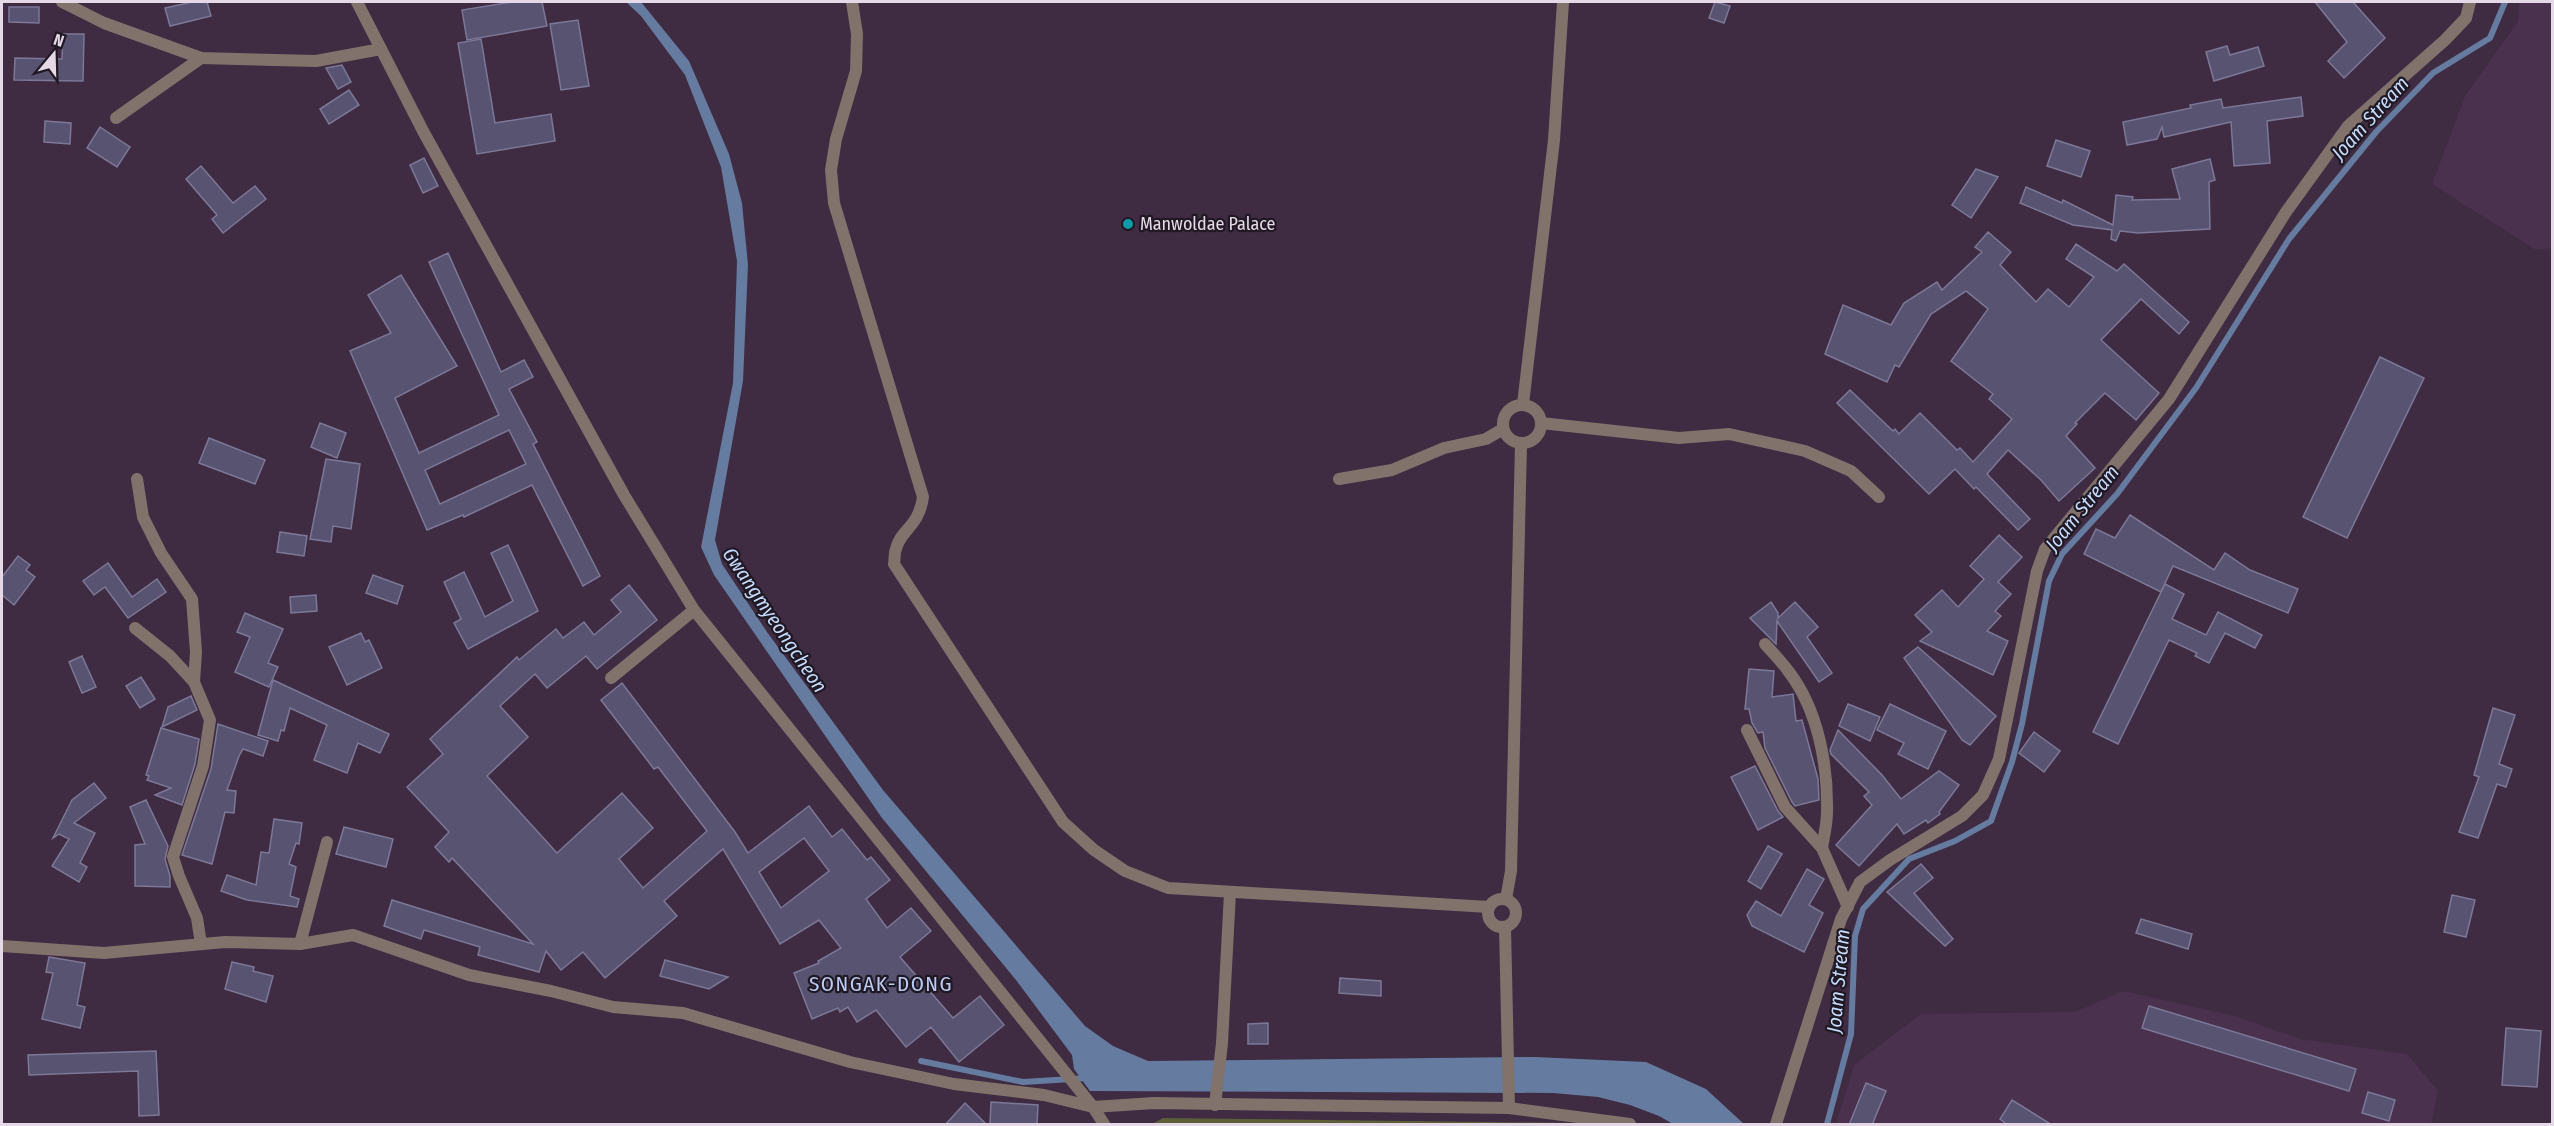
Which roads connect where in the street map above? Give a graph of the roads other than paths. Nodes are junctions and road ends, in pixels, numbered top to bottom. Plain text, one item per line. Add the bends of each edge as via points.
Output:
1 (62, 2) edge
2 (357, 2) edge
3 (852, 2) edge
4 (1563, 2) edge
5 (2469, 2) edge
6 (381, 49) junction
7 (201, 58) junction
8 (116, 118) dead end
9 (1523, 404) junction
10 (1541, 423) junction
11 (1503, 429) junction
12 (1521, 444) junction
13 (136, 479) dead end
14 (1339, 479) dead end
15 (1879, 497) dead end
16 (694, 610) junction
17 (135, 628) dead end
18 (1765, 644) dead end
19 (611, 678) dead end
20 (194, 682) junction
21 (1747, 730) dead end
22 (327, 842) dead end
23 (1822, 848) junction
24 (1230, 893) junction
25 (1506, 899) junction
26 (1489, 907) junction
27 (1848, 907) junction
28 (1505, 927) junction
29 (201, 944) junction
30 (300, 944) junction
31 (2, 946) edge
32 (1215, 1105) junction
33 (1093, 1107) junction
34 (1509, 1108) junction
35 (1104, 1125) edge
36 (1630, 1125) edge
37 (1776, 1125) edge

1 - 7 street
2 - 6 street
3 - 24 street via 857,34 856,71 836,139 831,170 834,203 923,497 916,522 896,546 894,564 1063,822 1125,871 1168,888
4 - 9 street via 1554,140
5 - 27 street via 2466,18 2445,40 2348,126 2286,212 2169,399 2045,549 2037,571 1999,759 1983,795 1962,816 1860,882
6 - 7 street via 316,61
6 - 16 street via 618,485
7 - 8 street
9 - 10 street via 1534,408
9 - 11 street via 1511,407 1503,417
10 - 12 street via 1533,440
10 - 15 street via 1679,438 1729,434 1805,451 1851,471
11 - 12 street via 1509,439
11 - 14 street via 1486,439 1444,448 1392,470
12 - 25 street via 1511,872
13 - 20 street via 143,517 161,553 192,599
16 - 19 street
16 - 33 street
17 - 20 street
18 - 23 street via 1790,672 1811,711 1827,791 1828,814
20 - 29 street via 210,720 203,766 173,857 197,918
21 - 23 street via 1785,807
22 - 30 street
23 - 27 street
24 - 26 street
24 - 32 street
25 - 26 street
25 - 28 street via 1517,914
26 - 28 street via 1493,925
27 - 37 street
28 - 34 street
29 - 30 street
29 - 31 street via 104,952
30 - 33 street via 353,935 469,975 614,1007 683,1013 850,1062
32 - 33 street
32 - 34 street
33 - 35 street
34 - 36 street

